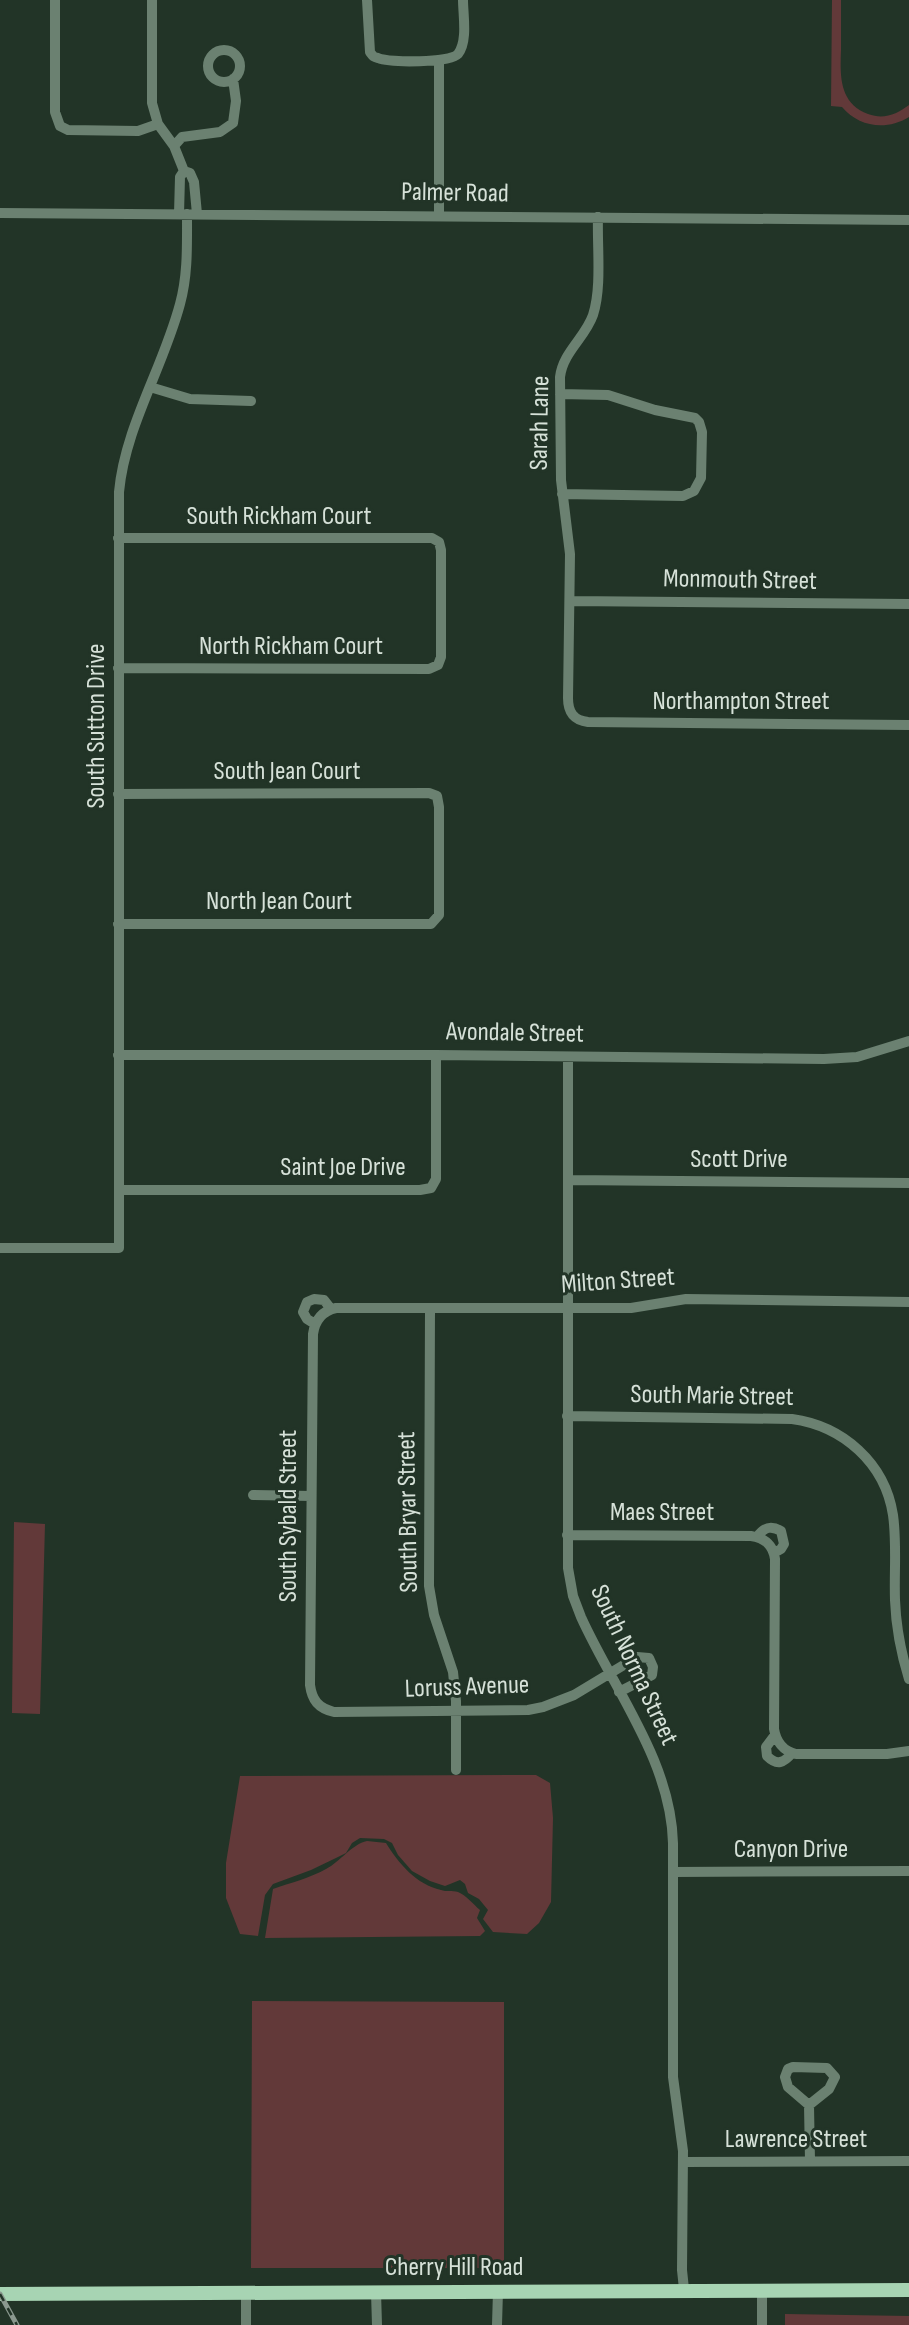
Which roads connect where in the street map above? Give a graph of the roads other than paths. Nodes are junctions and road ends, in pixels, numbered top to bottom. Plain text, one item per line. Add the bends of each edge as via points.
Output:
1 (55, 0) edge
2 (152, 0) edge
3 (367, 0) edge
4 (463, 0) edge
5 (439, 60) junction
6 (233, 79) dead end
7 (158, 124) junction
8 (174, 146) junction
9 (184, 171) junction
10 (0, 213) edge
11 (188, 214) junction
12 (439, 216) junction
13 (598, 218) junction
14 (909, 220) edge
15 (150, 387) junction
16 (560, 394) junction
17 (251, 401) dead end
18 (562, 494) junction
19 (118, 538) junction
20 (570, 601) junction
21 (909, 604) edge
22 (440, 642) joint
23 (118, 668) junction
24 (909, 725) edge
25 (118, 794) junction
26 (438, 918) joint
27 (118, 924) junction
28 (909, 1041) edge
29 (118, 1055) junction
30 (436, 1055) junction
31 (568, 1057) junction
32 (569, 1180) junction
33 (909, 1183) edge
34 (120, 1190) junction
35 (0, 1248) edge
36 (909, 1301) edge
37 (307, 1302) joint
38 (430, 1308) junction
39 (568, 1308) junction
40 (331, 1309) junction
41 (318, 1320) junction
42 (567, 1416) junction
43 (253, 1495) dead end
44 (311, 1496) junction
45 (567, 1535) junction
46 (757, 1537) junction
47 (774, 1553) junction
48 (609, 1673) junction
49 (909, 1679) edge
50 (619, 1692) junction
51 (319, 1706) joint
52 (456, 1712) junction
53 (775, 1735) junction
54 (909, 1751) edge
55 (792, 1753) junction
56 (457, 1770) dead end
57 (909, 1871) edge
58 (673, 1872) junction
59 (809, 2105) junction
60 (810, 2161) junction
61 (909, 2161) edge
62 (683, 2162) junction
63 (762, 2289) junction
64 (684, 2290) junction
65 (909, 2290) edge
66 (376, 2291) junction
67 (498, 2291) junction
68 (246, 2292) junction
69 (0, 2294) edge
70 (247, 2325) edge
71 (377, 2325) edge
72 (497, 2325) edge
73 (762, 2325) edge

1 - 7 street via 55,112 60,126 138,131
2 - 7 street via 152,103
3 - 5 street via 368,44 374,58
4 - 5 street via 460,50 451,59
5 - 12 street
6 - 8 street via 233,123 220,132 182,136
7 - 8 street
8 - 9 street
9 - 11 street via 180,177
9 - 11 street via 194,182
10 - 11 street, Palmer Road
11 - 12 street, Palmer Road
11 - 15 street, South Sutton Drive via 183,291
12 - 13 street, Palmer Road
13 - 14 street, Palmer Road
13 - 16 street, Sarah Lane via 595,307 583,336 564,362
15 - 17 street via 190,399
15 - 19 street, South Sutton Drive via 121,477
16 - 18 street, Sarah Lane
16 - 18 street via 608,395 691,416 702,432 701,478 688,494
18 - 20 street, Sarah Lane via 570,554
19 - 22 street, South Rickham Court via 428,537 439,542 442,550
19 - 23 street, South Sutton Drive
20 - 21 street, Monmouth Street
20 - 24 street, Northampton Street via 568,705 574,717 588,722
22 - 23 street, North Rickham Court via 441,661 429,669
23 - 25 street, South Sutton Drive
25 - 26 street, South Jean Court via 437,796
25 - 27 street, South Sutton Drive
26 - 27 street, North Jean Court via 431,924
27 - 29 street, South Sutton Drive
28 - 31 street, Avondale Street via 837,1059
29 - 30 street, Avondale Street
29 - 34 street, South Sutton Drive
30 - 31 street, Avondale Street
30 - 34 street, Saint Joe Drive via 436,1178 431,1188
31 - 32 street, South Norma Street
32 - 33 street, Scott Drive
32 - 39 street, South Norma Street
34 - 35 street, South Sutton Drive via 119,1248
36 - 39 street, Milton Street via 686,1299 631,1308
37 - 40 street, Milton Street via 324,1300
37 - 41 street, South Sybald Street via 303,1312 307,1319
38 - 39 street, Milton Street
38 - 40 street, Milton Street
38 - 52 street, South Bryar Street via 429,1586 453,1672
39 - 42 street, South Norma Street
40 - 41 street
41 - 44 street, South Sybald Street
42 - 45 street, South Norma Street
42 - 49 street, South Marie Street via 792,1419 827,1428 857,1447 877,1471 890,1502 896,1621
43 - 44 street
44 - 51 street, South Sybald Street via 310,1685
45 - 46 street, Maes Street
45 - 48 street, South Norma Street via 568,1567 578,1610
46 - 47 street
46 - 47 street, Maes Street via 770,1527 781,1531 783,1544
47 - 53 street, Maes Street
48 - 50 street, South Norma Street
48 - 50 street, Loruss Avenue via 637,1657 652,1662 650,1676
48 - 52 street, Loruss Avenue via 574,1695 543,1707
50 - 58 street, South Norma Street via 668,1798
51 - 52 street, Loruss Avenue via 334,1712
52 - 56 street, South Bryar Street
53 - 55 street
53 - 55 street, Maes Street via 766,1747 766,1756 779,1763
54 - 55 street, Maes Street
57 - 58 street, Canyon Drive
58 - 62 street, South Norma Street via 673,2077
59 - 59 street via 835,2077 827,2068 793,2067 785,2084
59 - 60 street
60 - 61 street, Lawrence Street
60 - 62 street, Lawrence Street
62 - 64 street, South Norma Street
63 - 64 main road, Cherry Hill Road
63 - 65 main road, Cherry Hill Road
63 - 73 street
64 - 67 main road, Cherry Hill Road
66 - 67 main road, Cherry Hill Road
66 - 68 main road, Cherry Hill Road
66 - 71 street
67 - 72 street
68 - 69 main road, Cherry Hill Road
68 - 70 street

